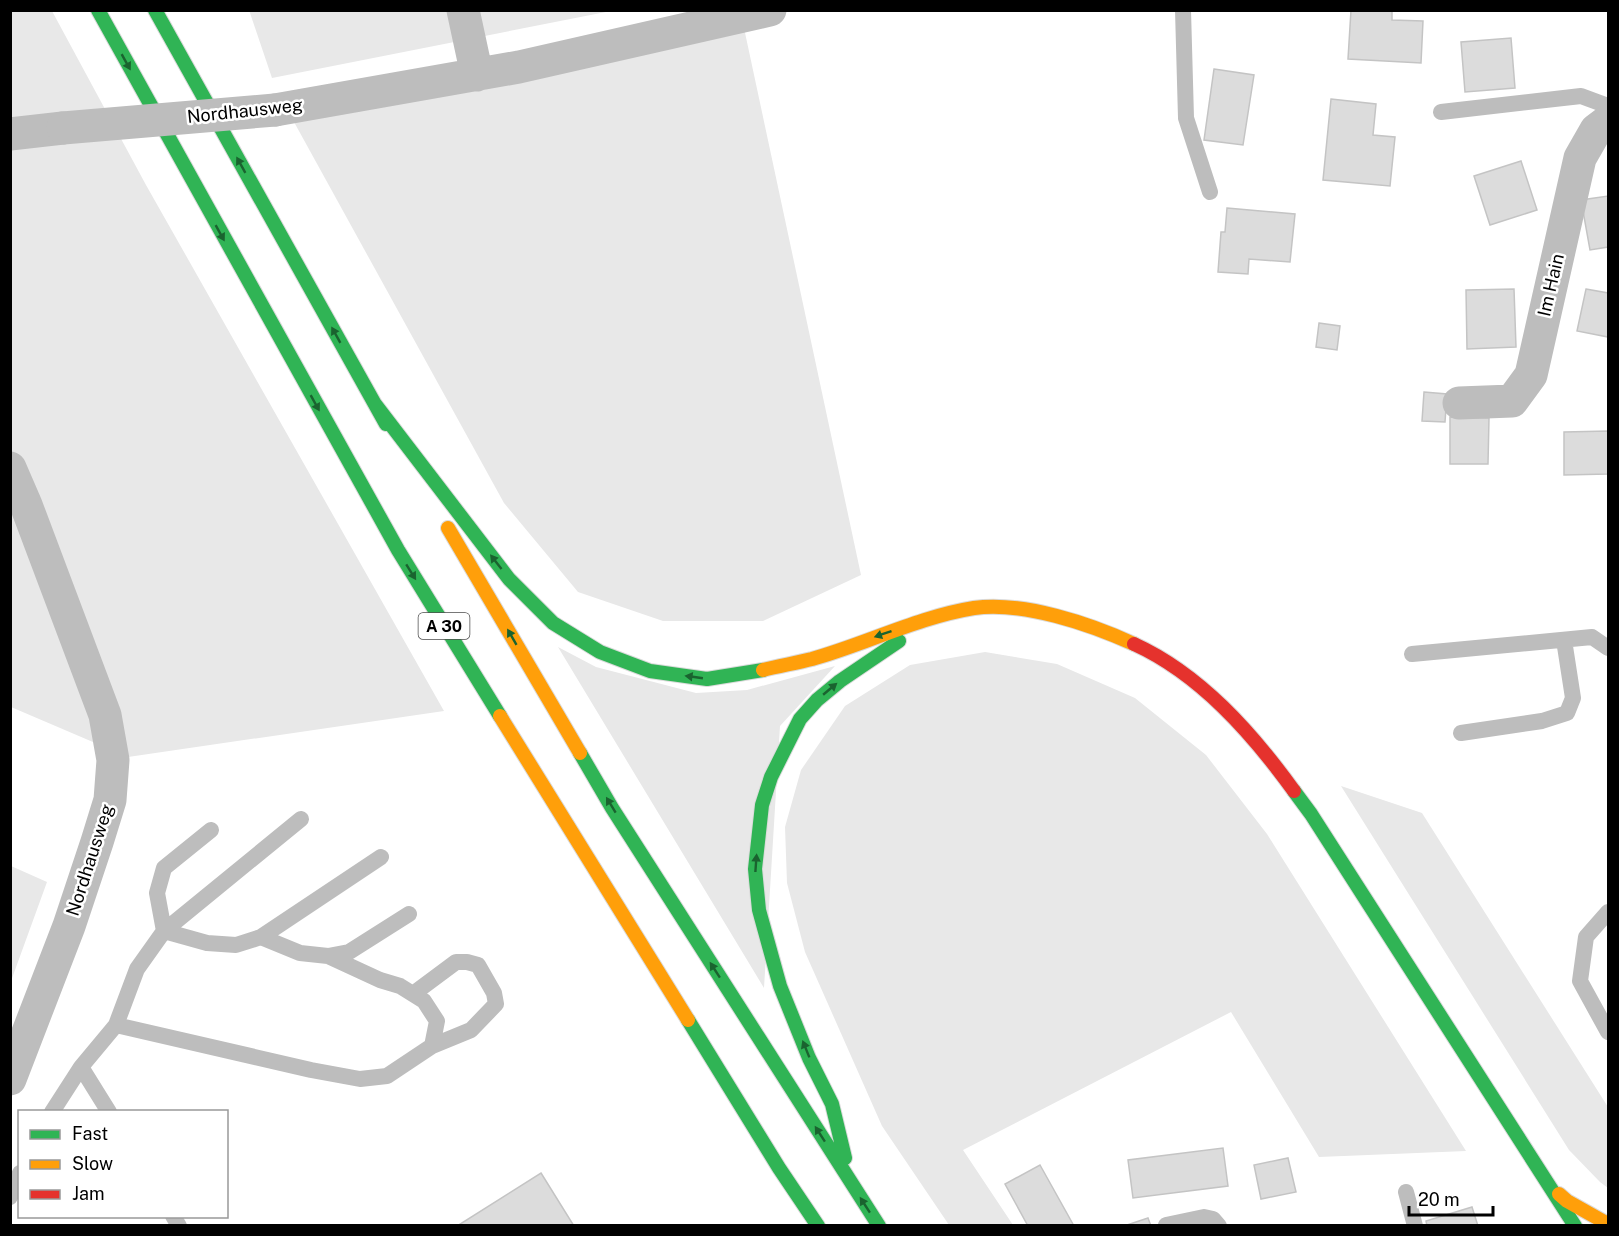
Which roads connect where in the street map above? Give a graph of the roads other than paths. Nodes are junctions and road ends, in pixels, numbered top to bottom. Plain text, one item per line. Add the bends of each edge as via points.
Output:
1 (98, 10) edge
2 (155, 10) edge
3 (463, 10) edge
4 (770, 10) edge
5 (1183, 10) edge
6 (477, 75) junction
7 (1608, 106) edge
8 (1441, 112) dead end
9 (1608, 121) edge
10 (10, 134) edge
11 (1210, 192) dead end
12 (1459, 403) dead end
13 (375, 404) junction
14 (10, 468) edge
15 (428, 495) dead end
16 (440, 515) dead end
17 (939, 616) junction
18 (1564, 640) junction
19 (1608, 648) edge
20 (1412, 654) dead end
21 (1461, 733) dead end
22 (301, 819) dead end
23 (211, 830) dead end
24 (381, 857) dead end
25 (1608, 912) edge
26 (409, 914) dead end
27 (164, 931) junction
28 (261, 937) junction
29 (328, 956) junction
30 (413, 994) junction
31 (116, 1025) junction
32 (1608, 1032) edge
33 (432, 1046) junction
34 (81, 1067) junction
35 (10, 1078) edge
36 (53, 1110) edge
37 (108, 1110) edge
38 (18, 1178) edge
39 (852, 1184) junction
40 (1550, 1185) junction
41 (1406, 1192) dead end
42 (10, 1197) edge
43 (1608, 1224) edge
44 (1166, 1225) edge
45 (818, 1226) edge
46 (879, 1226) edge
47 (1219, 1226) edge
48 (1415, 1226) edge
49 (1575, 1226) edge

1 -> 45 highway, A 30 via 398,550
13 -> 2 highway
3 - 6 street
4 - 6 street, Nordhausweg
5 - 11 lane via 1186,118
6 - 10 street, Nordhausweg, bridge via 275,110
7 - 8 lane via 1581,96
9 - 12 street, Im Hain via 1596,130 1580,158 1531,375 1512,401
13 - 15 highway
17 -> 13 highway via 812,659 757,671 707,679 650,671 600,652 553,623 509,579
14 - 35 street, Nordhausweg via 105,715 113,760 111,800 69,926
39 -> 16 highway, A 30 via 612,808
39 -> 17 highway via 832,1104 780,986 759,910 755,868 762,805 785,747 800,719 817,700
17 - 40 highway via 976,608 1014,609 1053,615 1103,630 1145,649 1185,674 1230,715 1270,758 1311,814
18 - 19 lane via 1592,637
18 - 20 lane
18 - 21 lane via 1573,698 1568,713 1542,722
22 - 27 lane
23 - 27 lane via 164,867 157,893
24 - 28 lane
25 - 32 lane via 1586,937 1580,981
26 - 29 lane via 349,952
27 - 28 lane via 227,945
27 - 31 lane via 137,969
28 - 29 lane via 300,953
29 - 30 lane
30 - 33 lane via 424,1000 437,1021
30 - 33 lane via 456,962 478,965 494,993 496,1004 471,1030
31 - 33 lane via 360,1079 387,1076
31 - 34 lane
34 - 36 lane
34 - 37 lane
38 - 42 lane
46 -> 39 highway, A 30
40 - 43 highway via 1567,1201
40 - 49 highway
41 - 48 lane
44 - 47 lane via 1204,1217

